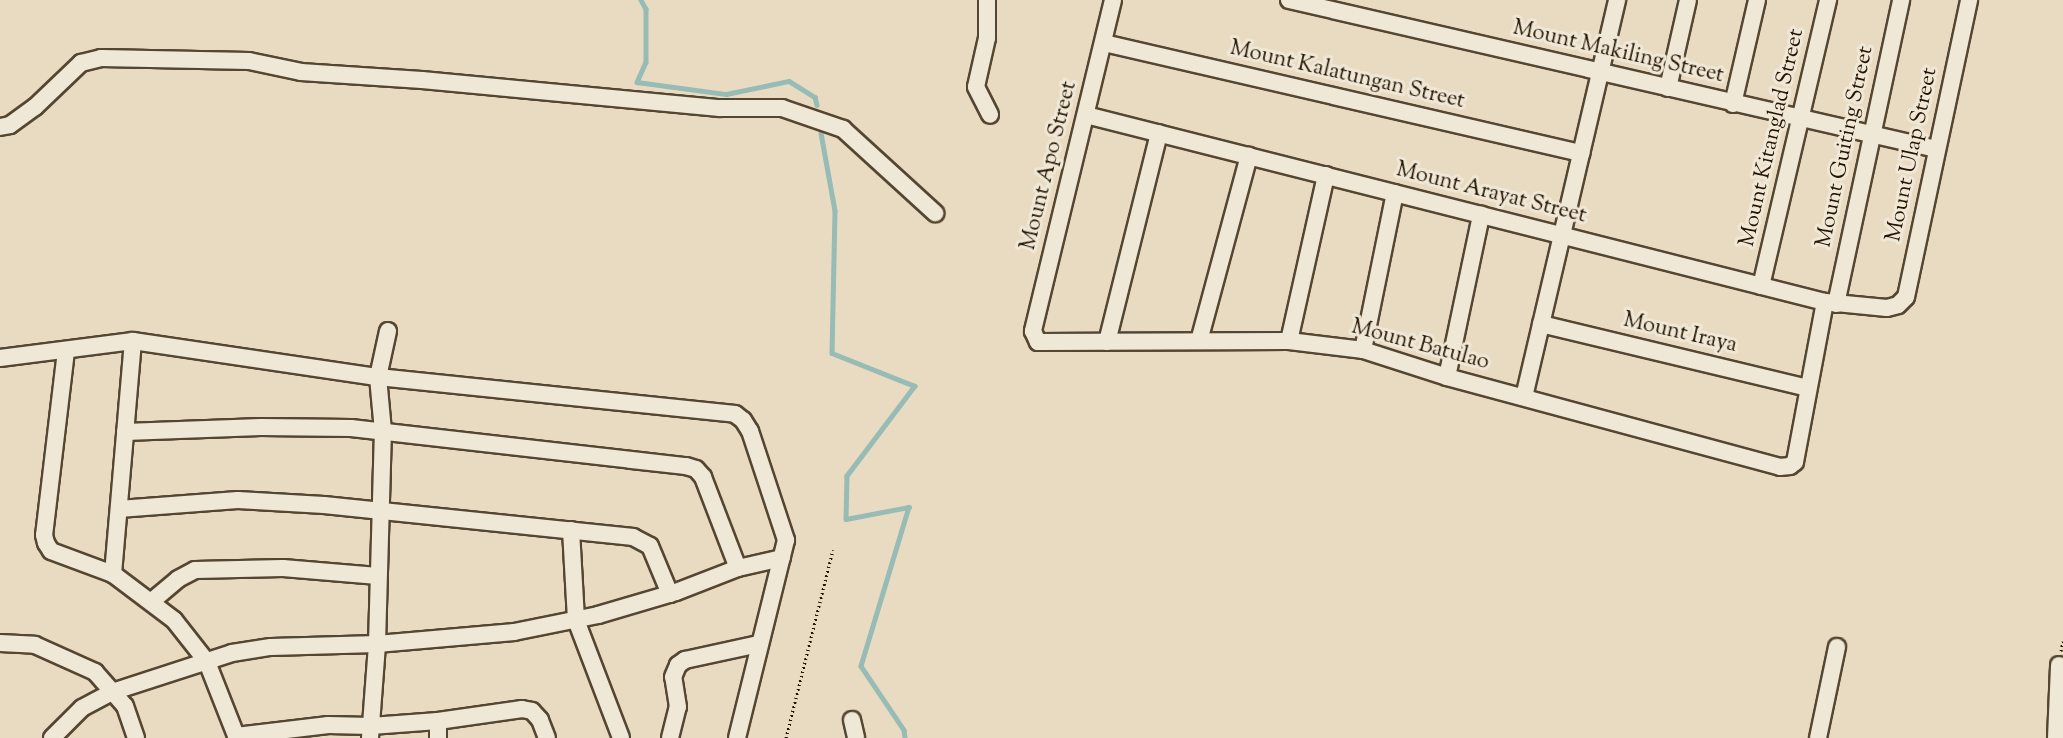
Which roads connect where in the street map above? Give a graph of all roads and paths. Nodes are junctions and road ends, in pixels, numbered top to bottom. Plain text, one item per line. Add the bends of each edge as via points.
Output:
1 (987, 0) edge
2 (1113, 0) edge
3 (1289, 0) edge
4 (1617, 0) edge
5 (1688, 0) edge
6 (1757, 0) edge
7 (1828, 0) edge
8 (1901, 0) edge
9 (1969, 0) edge
10 (1104, 43) junction
11 (1600, 72) junction
12 (1668, 88) junction
13 (1733, 104) junction
14 (990, 115) dead end
15 (1086, 115) junction
16 (1800, 119) junction
17 (0, 127) edge
18 (1159, 133) junction
19 (1871, 134) junction
20 (1936, 149) junction
21 (1581, 153) junction
22 (1249, 156) junction
23 (1326, 176) junction
24 (1395, 193) junction
25 (934, 213) dead end
26 (1481, 215) junction
27 (1562, 235) junction
28 (1761, 286) junction
29 (1830, 303) junction
30 (1887, 308) joint
31 (1541, 324) junction
32 (388, 331) dead end
33 (1199, 340) junction
34 (133, 341) junction
35 (1288, 341) junction
36 (1038, 342) joint
37 (1107, 342) junction
38 (1363, 350) junction
39 (66, 351) junction
40 (0, 358) edge
41 (378, 376) junction
42 (1447, 377) junction
43 (1808, 388) junction
44 (1524, 397) junction
45 (383, 431) junction
46 (125, 432) junction
47 (1780, 466) joint
48 (380, 508) junction
49 (119, 509) junction
50 (571, 530) junction
51 (833, 550) dead end
52 (782, 558) junction
53 (738, 568) junction
54 (112, 574) junction
55 (378, 576) junction
56 (670, 594) junction
57 (152, 601) junction
58 (576, 620) junction
59 (0, 643) edge
60 (377, 644) junction
61 (759, 644) junction
62 (1837, 646) dead end
63 (207, 662) junction
64 (2059, 665) dead end
65 (112, 692) junction
66 (852, 720) dead end
67 (438, 721) junction
68 (370, 732) edge
69 (237, 737) edge
70 (52, 738) edge
71 (136, 738) edge
72 (438, 738) edge
73 (547, 738) edge
74 (621, 738) edge
75 (670, 738) edge
76 (737, 738) edge
77 (786, 738) edge
78 (856, 738) edge
79 (1818, 738) edge
80 (2056, 738) edge

1 - 14 street via 987,38 976,87
2 - 10 street, Mount Apo Street
3 - 11 street, Mount Makiling Street
4 - 11 street
5 - 12 street
6 - 13 street
7 - 16 street, Mount Kitanglad Street
8 - 19 street, Mount Guiting Street
9 - 20 street, Mount Ulap Street
10 - 15 street, Mount Apo Street
10 - 21 street, Mount Kalatungan Street
11 - 12 street, Mount Makiling Street
11 - 21 street
12 - 13 street, Mount Makiling Street
13 - 16 street, Mount Makiling Street
15 - 18 street, Mount Arayat Street
15 - 36 street, Mount Apo Street via 1033,331
16 - 19 street, Mount Makiling Street
16 - 28 street, Mount Kitanglad Street
17 - 25 street via 10,125 35,107 81,63 101,58 249,61 301,72 720,108 782,108 843,129
18 - 22 street, Mount Arayat Street
18 - 37 street
19 - 20 street, Mount Makiling Street
19 - 29 street, Mount Guiting Street
20 - 30 street, Mount Ulap Street via 1906,297
21 - 27 street
22 - 23 street, Mount Arayat Street
22 - 33 street
23 - 24 street, Mount Arayat Street
23 - 35 street
24 - 26 street, Mount Arayat Street
24 - 38 street
26 - 27 street, Mount Arayat Street
26 - 42 street
27 - 28 street, Mount Arayat Street
27 - 31 street
28 - 29 street, Mount Arayat Street
29 - 30 street, Mount Arayat Street
29 - 43 street, Mount Guiting Street
31 - 43 street, Mount Iraya
31 - 44 street
32 - 41 street
33 - 35 street, Mount Batulao
33 - 37 street, Mount Batulao
34 - 39 street
34 - 41 street
34 - 46 street
35 - 38 street, Mount Batulao
36 - 37 street, Mount Batulao
38 - 42 street, Mount Batulao
39 - 40 street
39 - 54 street via 46,543 51,550
41 - 45 street
41 - 52 street via 735,414 744,420 764,467 786,540
42 - 44 street, Mount Batulao
43 - 47 street, Mount Guiting Street via 1796,462
44 - 47 street, Mount Batulao
45 - 46 street via 261,427
45 - 48 street
45 - 53 street via 696,469 703,477
46 - 49 street
48 - 49 street via 238,500
48 - 50 street
48 - 55 street
49 - 54 street
50 - 56 street via 642,539 650,546
50 - 58 street
51 - 77 path
52 - 53 street
52 - 61 street
53 - 56 street
54 - 57 street
55 - 57 street via 283,568 195,570
55 - 60 street
56 - 58 street
57 - 63 street via 174,620
58 - 60 street via 514,632
58 - 74 street
59 - 65 street via 50,649 95,672
60 - 63 street via 271,647 232,653
60 - 68 street
61 - 75 street via 685,660 678,665 673,677 678,707
61 - 76 street
62 - 79 street
63 - 65 street
63 - 69 street
64 - 80 street
65 - 70 street via 82,708
65 - 71 street via 125,706
66 - 78 street
67 - 68 street
67 - 72 street
67 - 73 street via 522,709 532,711 540,720
68 - 69 street via 328,725

